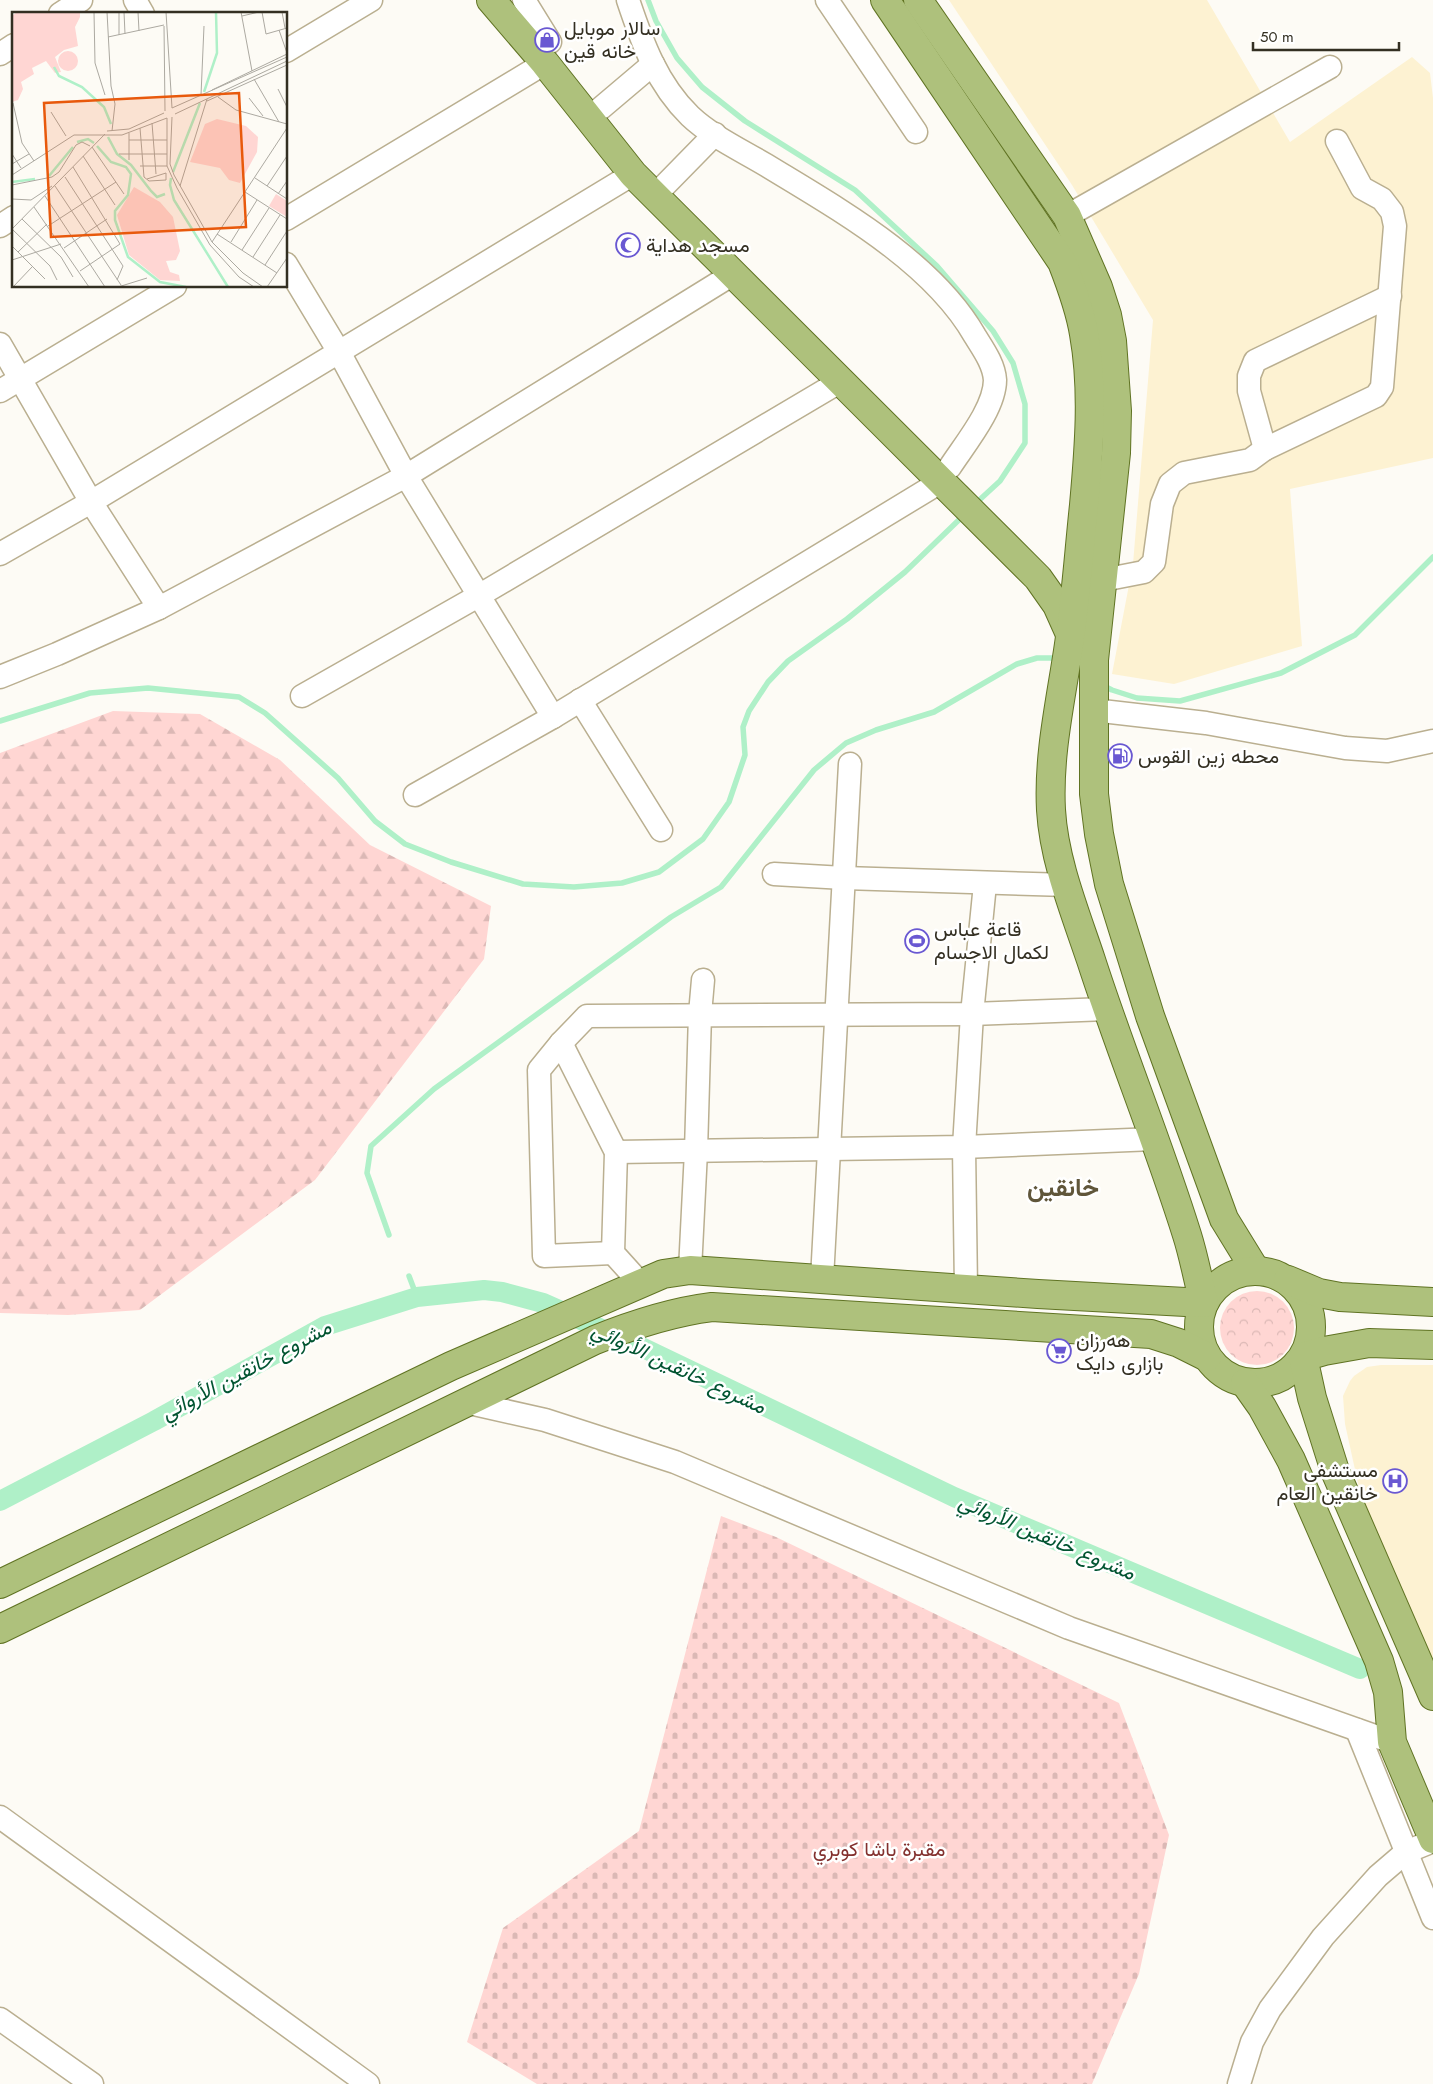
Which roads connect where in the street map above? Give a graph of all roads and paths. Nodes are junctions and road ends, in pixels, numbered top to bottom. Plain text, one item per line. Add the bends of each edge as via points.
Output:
1 (81, 0) edge
2 (135, 0) edge
3 (371, 0) edge
4 (491, 0) edge
5 (512, 0) edge
6 (524, 0) edge
7 (628, 0) edge
8 (827, 0) edge
9 (886, 0) edge
10 (918, 0) edge
11 (63, 12) edge
12 (142, 12) edge
13 (12, 46) edge
14 (288, 50) edge
15 (548, 53) junction
16 (0, 54) edge
17 (653, 64) junction
18 (1330, 67) dead end
19 (601, 108) junction
20 (916, 132) dead end
21 (715, 134) junction
22 (1337, 141) dead end
23 (633, 174) junction
24 (665, 185) junction
25 (1067, 216) junction
26 (12, 218) edge
27 (288, 218) edge
28 (0, 226) edge
29 (288, 267) edge
30 (733, 274) junction
31 (172, 288) edge
32 (1390, 296) junction
33 (0, 344) edge
34 (339, 352) junction
35 (20, 379) junction
36 (841, 381) junction
37 (0, 391) edge
38 (1265, 449) junction
39 (406, 476) junction
40 (950, 478) junction
41 (91, 502) junction
42 (1003, 530) junction
43 (0, 554) edge
44 (1103, 580) junction
45 (480, 595) junction
46 (1076, 596) junction
47 (159, 608) junction
48 (1098, 626) junction
49 (1069, 640) junction
50 (0, 678) edge
51 (302, 696) dead end
52 (580, 700) junction
53 (1093, 701) junction
54 (553, 717) junction
55 (1433, 741) edge
56 (850, 764) dead end
57 (415, 795) dead end
58 (661, 830) dead end
59 (1099, 834) junction
60 (1056, 845) junction
61 (774, 874) dead end
62 (844, 878) junction
63 (985, 884) junction
64 (1066, 886) junction
65 (703, 980) dead end
66 (700, 1014) junction
67 (836, 1014) junction
68 (972, 1014) junction
69 (1150, 1016) junction
70 (1110, 1020) junction
71 (561, 1043) junction
72 (1154, 1139) junction
73 (964, 1147) junction
74 (829, 1150) junction
75 (696, 1151) junction
76 (616, 1152) junction
77 (613, 1254) junction
78 (690, 1270) junction
79 (1256, 1271) junction
80 (1283, 1278) junction
81 (822, 1279) junction
82 (641, 1284) junction
83 (966, 1289) junction
84 (1204, 1302) junction
85 (1433, 1302) edge
86 (695, 1309) junction
87 (1433, 1345) edge
88 (1207, 1357) junction
89 (1303, 1357) junction
90 (1244, 1383) junction
91 (464, 1402) junction
92 (0, 1584) edge
93 (0, 1630) edge
94 (1430, 1682) edge
95 (1357, 1730) junction
96 (1392, 1742) junction
97 (0, 1817) edge
98 (1433, 1840) edge
99 (1406, 1852) junction
100 (1433, 1918) edge
101 (0, 2019) edge
102 (92, 2084) edge
103 (368, 2084) edge
104 (1239, 2084) edge

1 - 11 street
2 - 12 street
3 - 14 street
4 - 15 main road
5 - 15 main road
6 - 15 street
7 - 17 street
8 - 20 street
9 - 46 main road via 1062,262 1076,301 1084,334 1089,382 1089,424
10 - 25 main road
13 - 16 street
15 - 19 main road
15 - 23 main road
15 - 27 street
17 - 19 street
17 - 21 street via 677,102
18 - 25 street
19 - 24 main road
21 - 24 street
21 - 40 street via 809,191 881,240 919,268 962,315 989,361 995,380 990,404
22 - 32 street via 1362,188 1382,199 1392,212 1395,226
23 - 30 main road
23 - 34 street
24 - 40 main road
25 - 44 main road via 1098,287 1112,341 1116,453
26 - 28 street
29 - 34 street
30 - 36 main road
30 - 39 street
31 - 35 street
32 - 38 street via 1382,387 1376,396
32 - 38 street via 1255,361 1249,376 1249,391
33 - 35 street
34 - 39 street
34 - 41 street
35 - 37 street
35 - 41 street
36 - 40 main road
36 - 45 street
38 - 44 street via 1250,460 1184,473 1170,484 1162,504 1154,562 1144,572
39 - 45 street
39 - 47 street
40 - 42 main road
40 - 52 street
41 - 43 street
41 - 47 street
42 - 46 main road via 1056,572
42 - 49 main road via 1048,591
44 - 48 main road
45 - 51 street
45 - 54 street
46 - 48 main road
46 - 49 main road
47 - 50 street
48 - 53 main road
49 - 60 main road via 1053,742 1051,781
52 - 54 street
52 - 58 street
53 - 55 street via 1345,748 1386,751
53 - 59 main road via 1094,794
54 - 57 street
56 - 62 street
59 - 60 main road
59 - 69 main road via 1109,884
60 - 64 main road
61 - 62 street
62 - 63 street
62 - 67 street
63 - 64 street
63 - 68 street
64 - 70 main road
65 - 66 street
66 - 67 street
66 - 71 street via 587,1016
66 - 75 street
67 - 68 street
67 - 74 street
68 - 70 street
68 - 73 street
69 - 70 main road
69 - 79 main road via 1224,1219
70 - 72 main road
71 - 76 street
71 - 77 street via 539,1070 544,1256
72 - 73 street
72 - 84 main road via 1187,1237
73 - 74 street
73 - 83 street
74 - 75 street
74 - 81 street
75 - 76 street
75 - 78 street
76 - 77 street
77 - 82 street
78 - 81 main road
78 - 82 main road via 663,1274
78 - 86 main road
79 - 80 main road
79 - 84 main road via 1240,1272 1225,1279
80 - 85 main road via 1319,1293 1340,1297
80 - 89 main road via 1297,1290 1309,1313 1310,1340
81 - 83 main road
82 - 92 main road via 451,1366
83 - 84 main road
84 - 88 main road via 1198,1321 1200,1340
86 - 88 main road via 712,1307 1151,1334
86 - 91 main road via 621,1329
87 - 89 main road via 1370,1343
88 - 90 main road via 1223,1374
89 - 90 main road via 1278,1379 1261,1384
89 - 94 main road via 1314,1406 1335,1470
90 - 96 main road via 1262,1407 1291,1460 1376,1652 1388,1692
91 - 93 main road
91 - 95 street via 545,1420 674,1462 1069,1628
95 - 96 street
95 - 99 street
96 - 98 main road
97 - 103 street
98 - 99 street
99 - 100 street
99 - 104 street via 1354,1901 1290,1980 1252,2042
101 - 102 street

